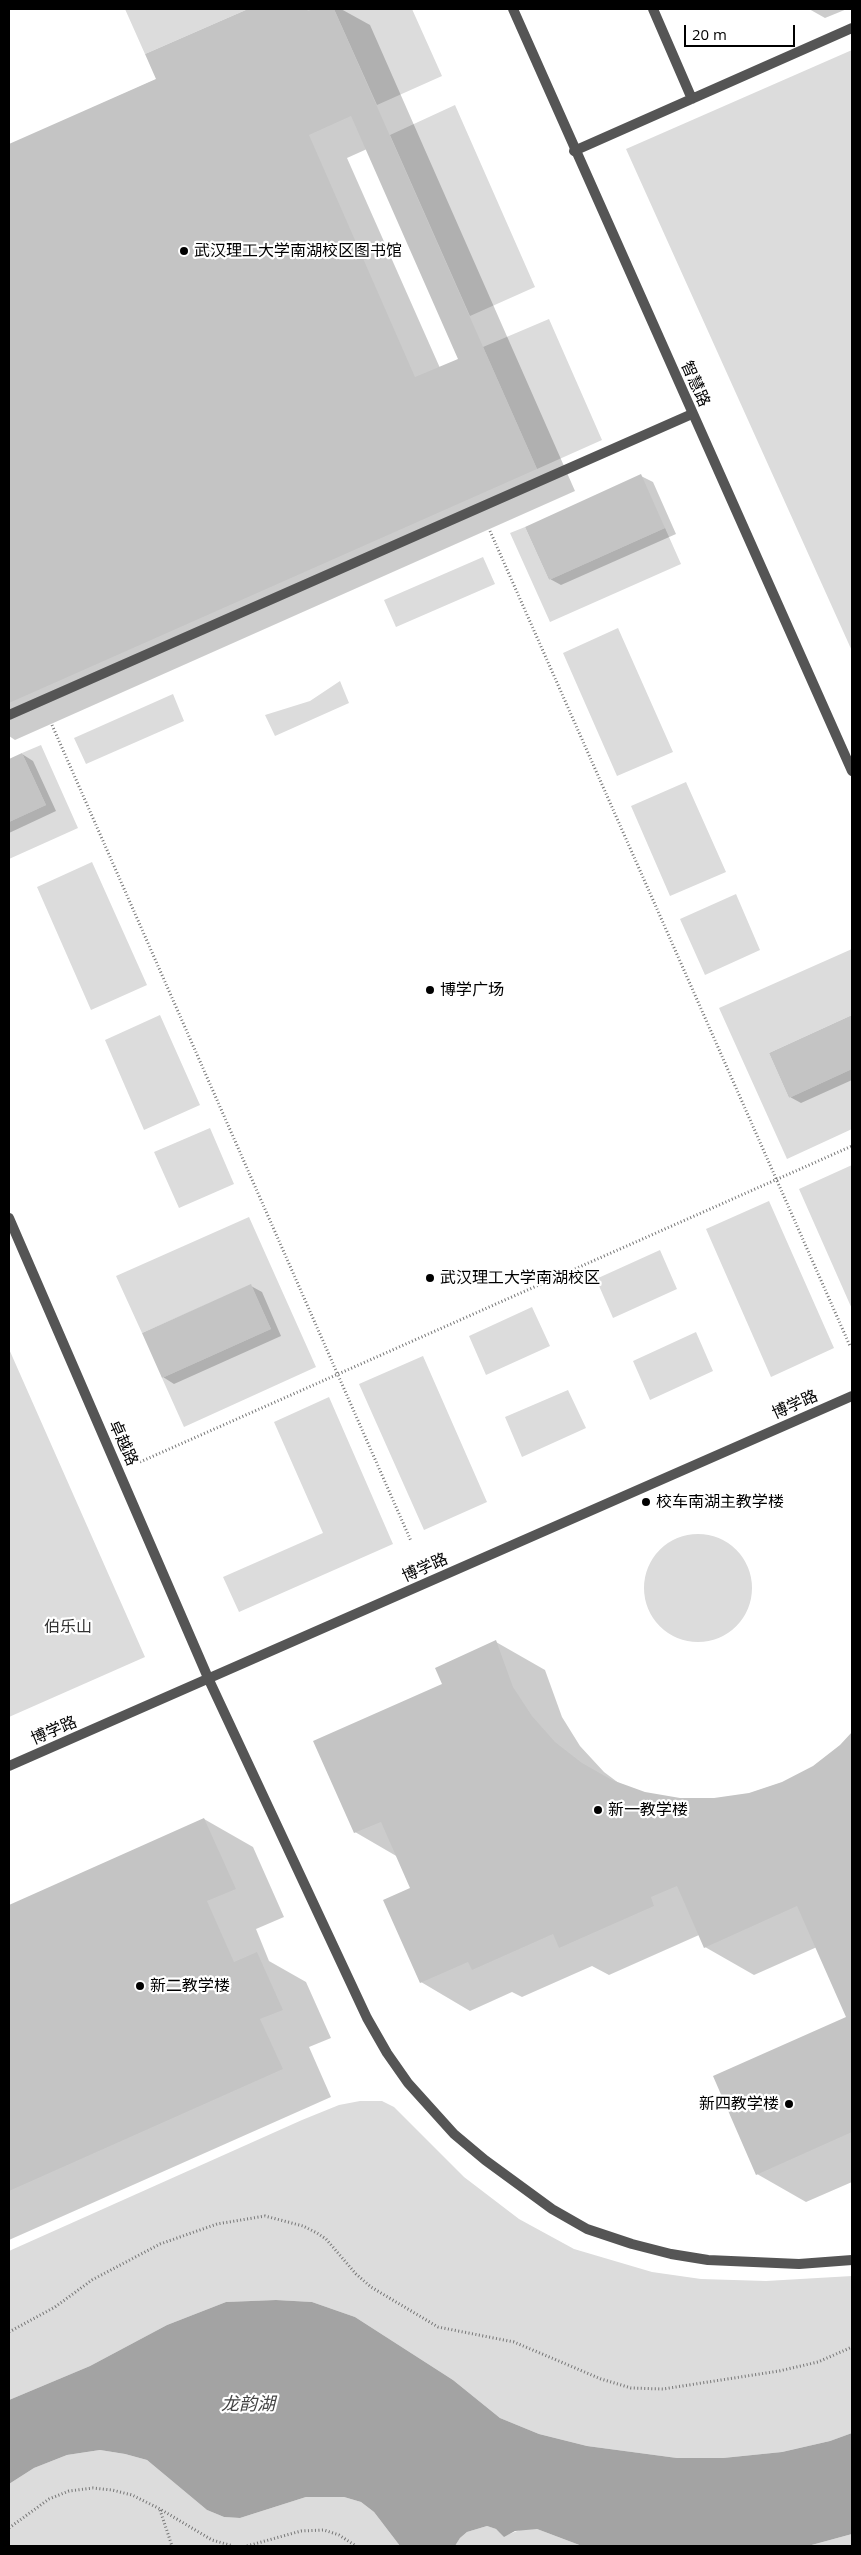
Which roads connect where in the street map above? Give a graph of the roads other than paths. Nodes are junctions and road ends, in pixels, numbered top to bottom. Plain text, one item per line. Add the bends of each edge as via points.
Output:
1 (513, 9) edge
2 (653, 9) edge
3 (852, 28) edge
4 (692, 98) junction
5 (574, 151) junction
6 (692, 414) junction
7 (9, 715) edge
8 (852, 771) edge
9 (9, 1218) edge
10 (852, 1396) edge
11 (209, 1680) junction
12 (9, 1766) edge
13 (852, 2260) edge

1 - 5 street, 智慧路
2 - 4 street
3 - 4 street
4 - 5 street
5 - 6 street, 智慧路
6 - 7 street
6 - 8 street, 智慧路
9 - 11 street, 卓越路
10 - 11 street, 博学路
11 - 12 street, 博学路
11 - 13 street, 卓越路 via 368,2018 408,2083 454,2134 552,2209 587,2229 632,2244 708,2260 799,2264

